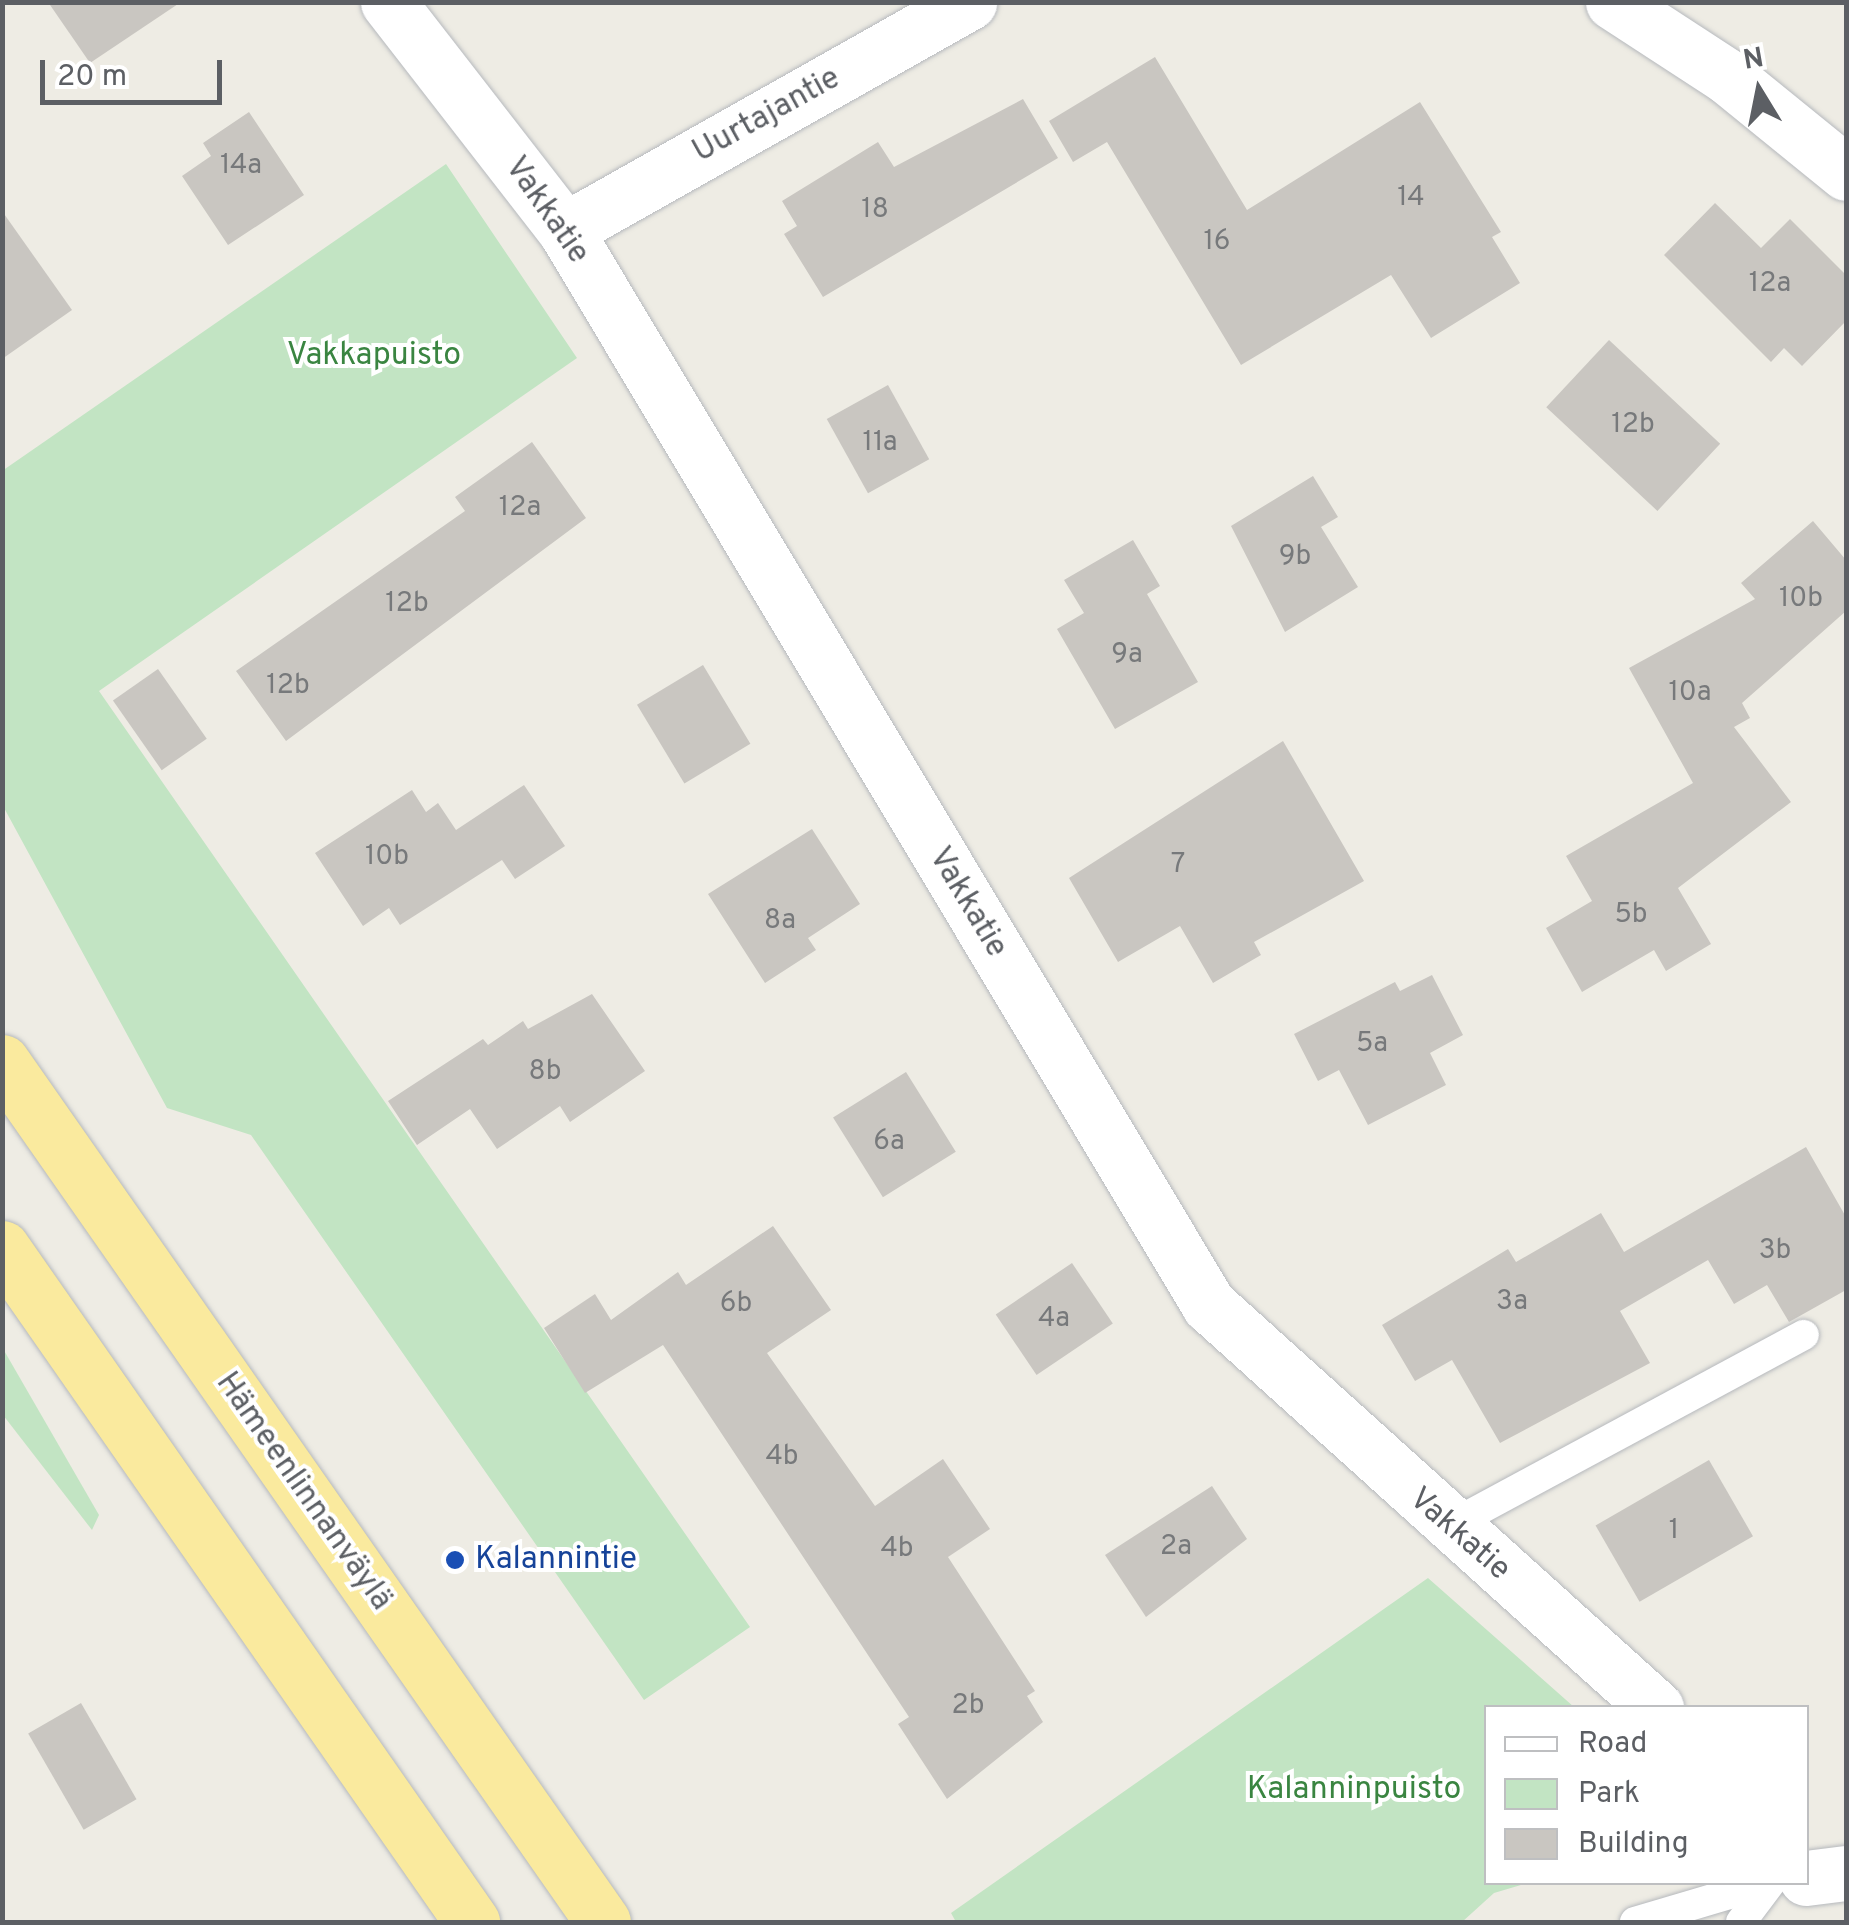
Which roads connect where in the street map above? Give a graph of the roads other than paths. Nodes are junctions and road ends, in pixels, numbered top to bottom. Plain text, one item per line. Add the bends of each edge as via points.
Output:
1 (388, 2) edge
2 (969, 2) edge
3 (1613, 2) edge
4 (1846, 173) edge
5 (564, 230) junction
6 (2, 1062) edge
7 (2, 1248) edge
8 (1804, 1335) dead end
9 (1449, 1526) junction
10 (1653, 1705) edge
11 (1846, 1874) edge
12 (1809, 1878) edge
13 (1760, 1885) edge
14 (1768, 1885) edge
15 (472, 1922) edge
16 (603, 1922) edge
17 (1635, 1922) edge
18 (1741, 1922) edge

1 - 5 street, Vakkatie
2 - 5 street, Uurtajantie
3 - 4 street via 1728,78
5 - 9 street, Vakkatie via 1208,1305
6 - 16 highway, Hämeenlinnanväylä
7 - 15 highway
8 - 9 lane
9 - 10 street, Vakkatie
11 - 12 street
13 - 17 lane
14 - 18 lane

